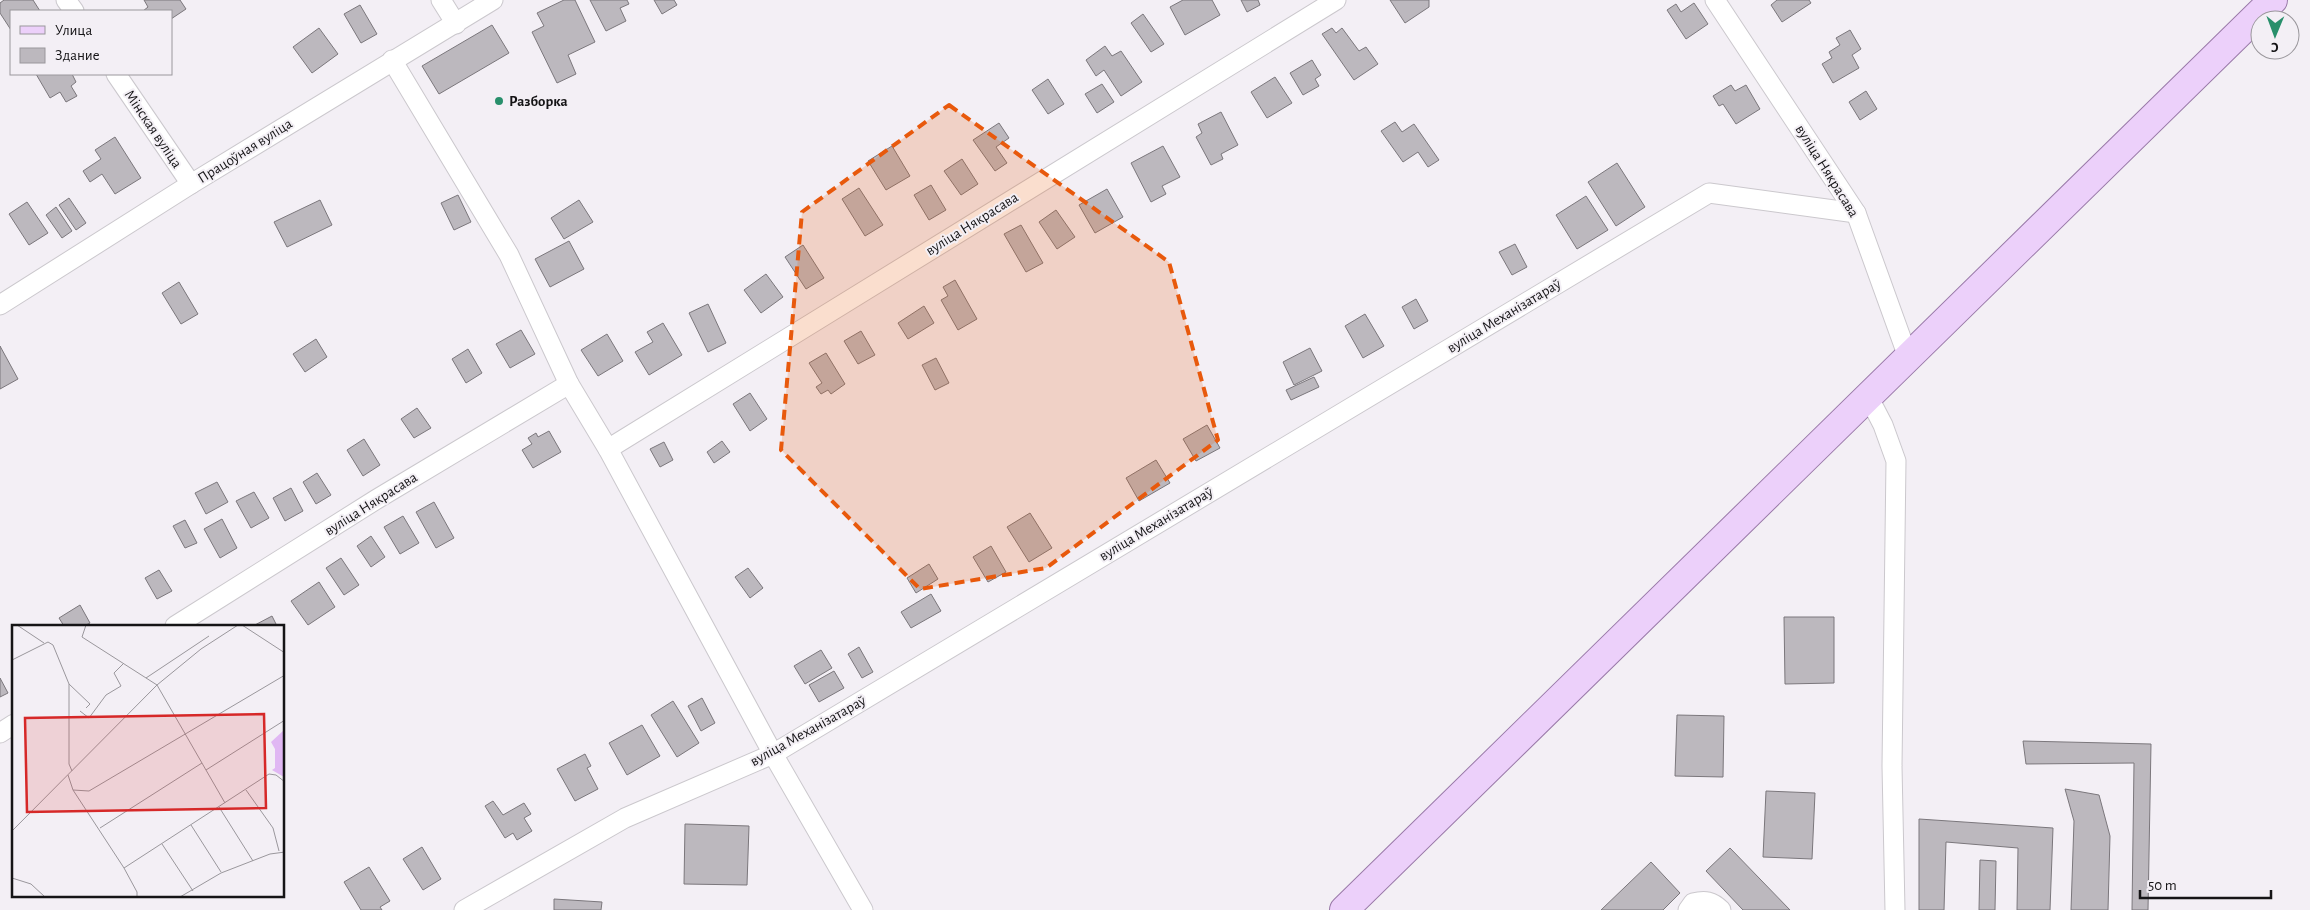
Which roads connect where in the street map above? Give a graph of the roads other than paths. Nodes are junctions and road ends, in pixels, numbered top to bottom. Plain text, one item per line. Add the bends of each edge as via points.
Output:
1 (441, 0) edge
2 (493, 0) edge
3 (1336, 0) edge
4 (1715, 0) edge
5 (2273, 0) edge
6 (456, 24) junction
7 (392, 60) junction
8 (117, 75) edge
9 (191, 184) junction
10 (1856, 213) junction
11 (0, 305) edge
12 (1908, 357) junction
13 (569, 384) junction
14 (1868, 396) junction
15 (608, 449) junction
16 (177, 625) edge
17 (12, 725) edge
18 (0, 733) edge
19 (773, 754) junction
20 (464, 910) edge
21 (863, 910) edge
22 (1344, 910) edge
23 (1688, 910) edge
24 (1721, 910) edge
25 (1894, 910) edge

1 - 6 street
2 - 6 street, Працоўная вуліца
3 - 15 street, вуліца Някрасава
4 - 10 street, вуліца Някрасава
5 - 12 main road
6 - 7 street, Працоўная вуліца
7 - 9 street, Працоўная вуліца
7 - 13 street via 509,255
8 - 9 street, Мінская вуліца
9 - 11 street, Працоўная вуліца
10 - 12 street, вуліца Някрасава
10 - 19 street, вуліца Механізатараў via 1710,193
12 - 14 main road
13 - 15 street
13 - 16 street, вуліца Някрасава
14 - 22 main road
14 - 25 street via 1896,462 1892,766
15 - 19 street
17 - 18 street
19 - 20 street, вуліца Механізатараў via 625,818
19 - 21 street
23 - 24 street via 1693,903 1703,901 1714,903

